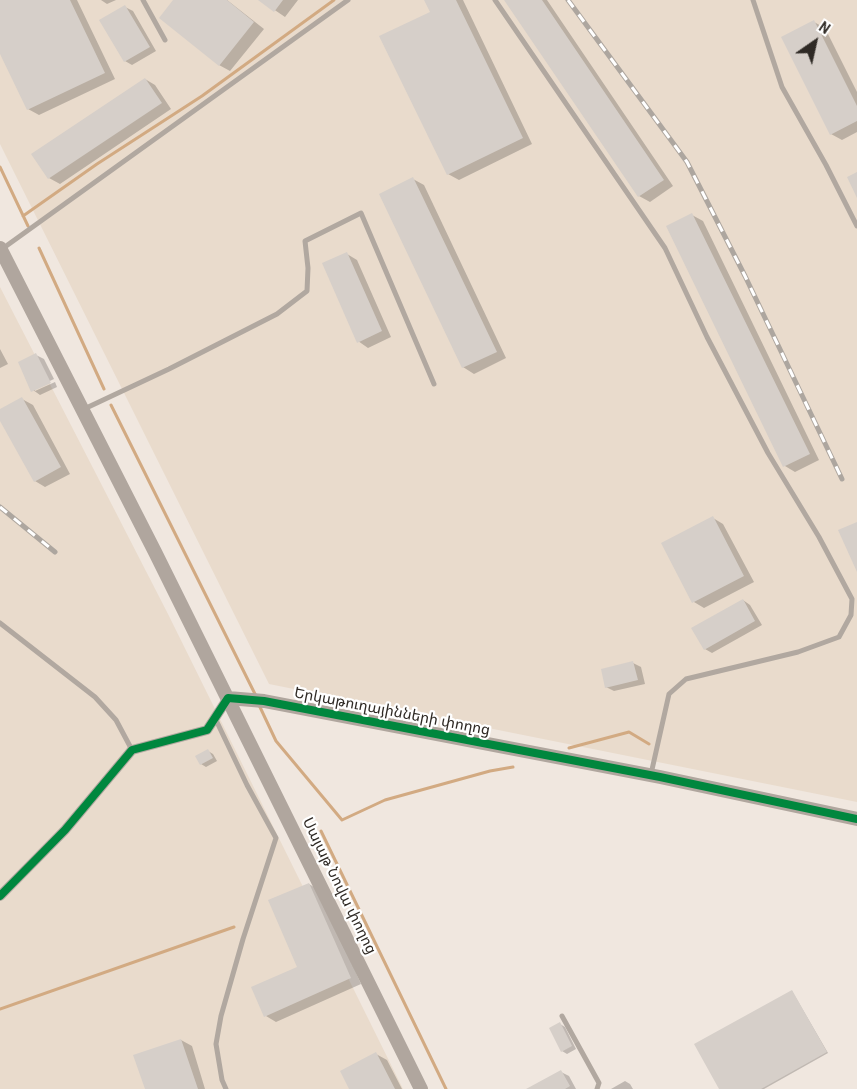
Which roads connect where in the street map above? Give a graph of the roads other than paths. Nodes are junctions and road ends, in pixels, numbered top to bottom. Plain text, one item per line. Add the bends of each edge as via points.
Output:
1 (143, 0) edge
2 (348, 0) edge
3 (495, 0) edge
4 (753, 0) edge
5 (165, 40) dead end
6 (857, 226) edge
7 (1, 249) edge
8 (434, 384) dead end
9 (82, 409) junction
10 (0, 623) edge
11 (228, 698) junction
12 (215, 718) junction
13 (132, 750) junction
14 (651, 775) junction
15 (857, 819) edge
16 (0, 896) edge
17 (562, 1016) dead end
18 (226, 1089) edge
19 (421, 1089) edge
20 (597, 1089) edge

1 - 5 lane
2 - 7 lane
3 - 14 lane via 665,248 768,453 852,599 851,615 839,637 798,652 686,680 669,694
4 - 6 lane via 782,87
7 - 9 main road, Սայաթ Նովա փողոց
8 - 9 lane via 361,213 305,241 307,291 277,315
9 - 11 main road, Սայաթ Նովա փողոց
10 - 13 lane via 95,697 116,720
11 - 12 street
11 - 14 main road, Երկաթուղայինների փողոց via 264,701
11 - 19 main road, Սայաթ Նովա փողոց
12 - 13 street via 207,730
12 - 18 lane via 276,838 221,1016 216,1044
13 - 16 street via 64,830
14 - 15 main road, Երկաթուղայինների փողոց
17 - 20 lane via 599,1083

